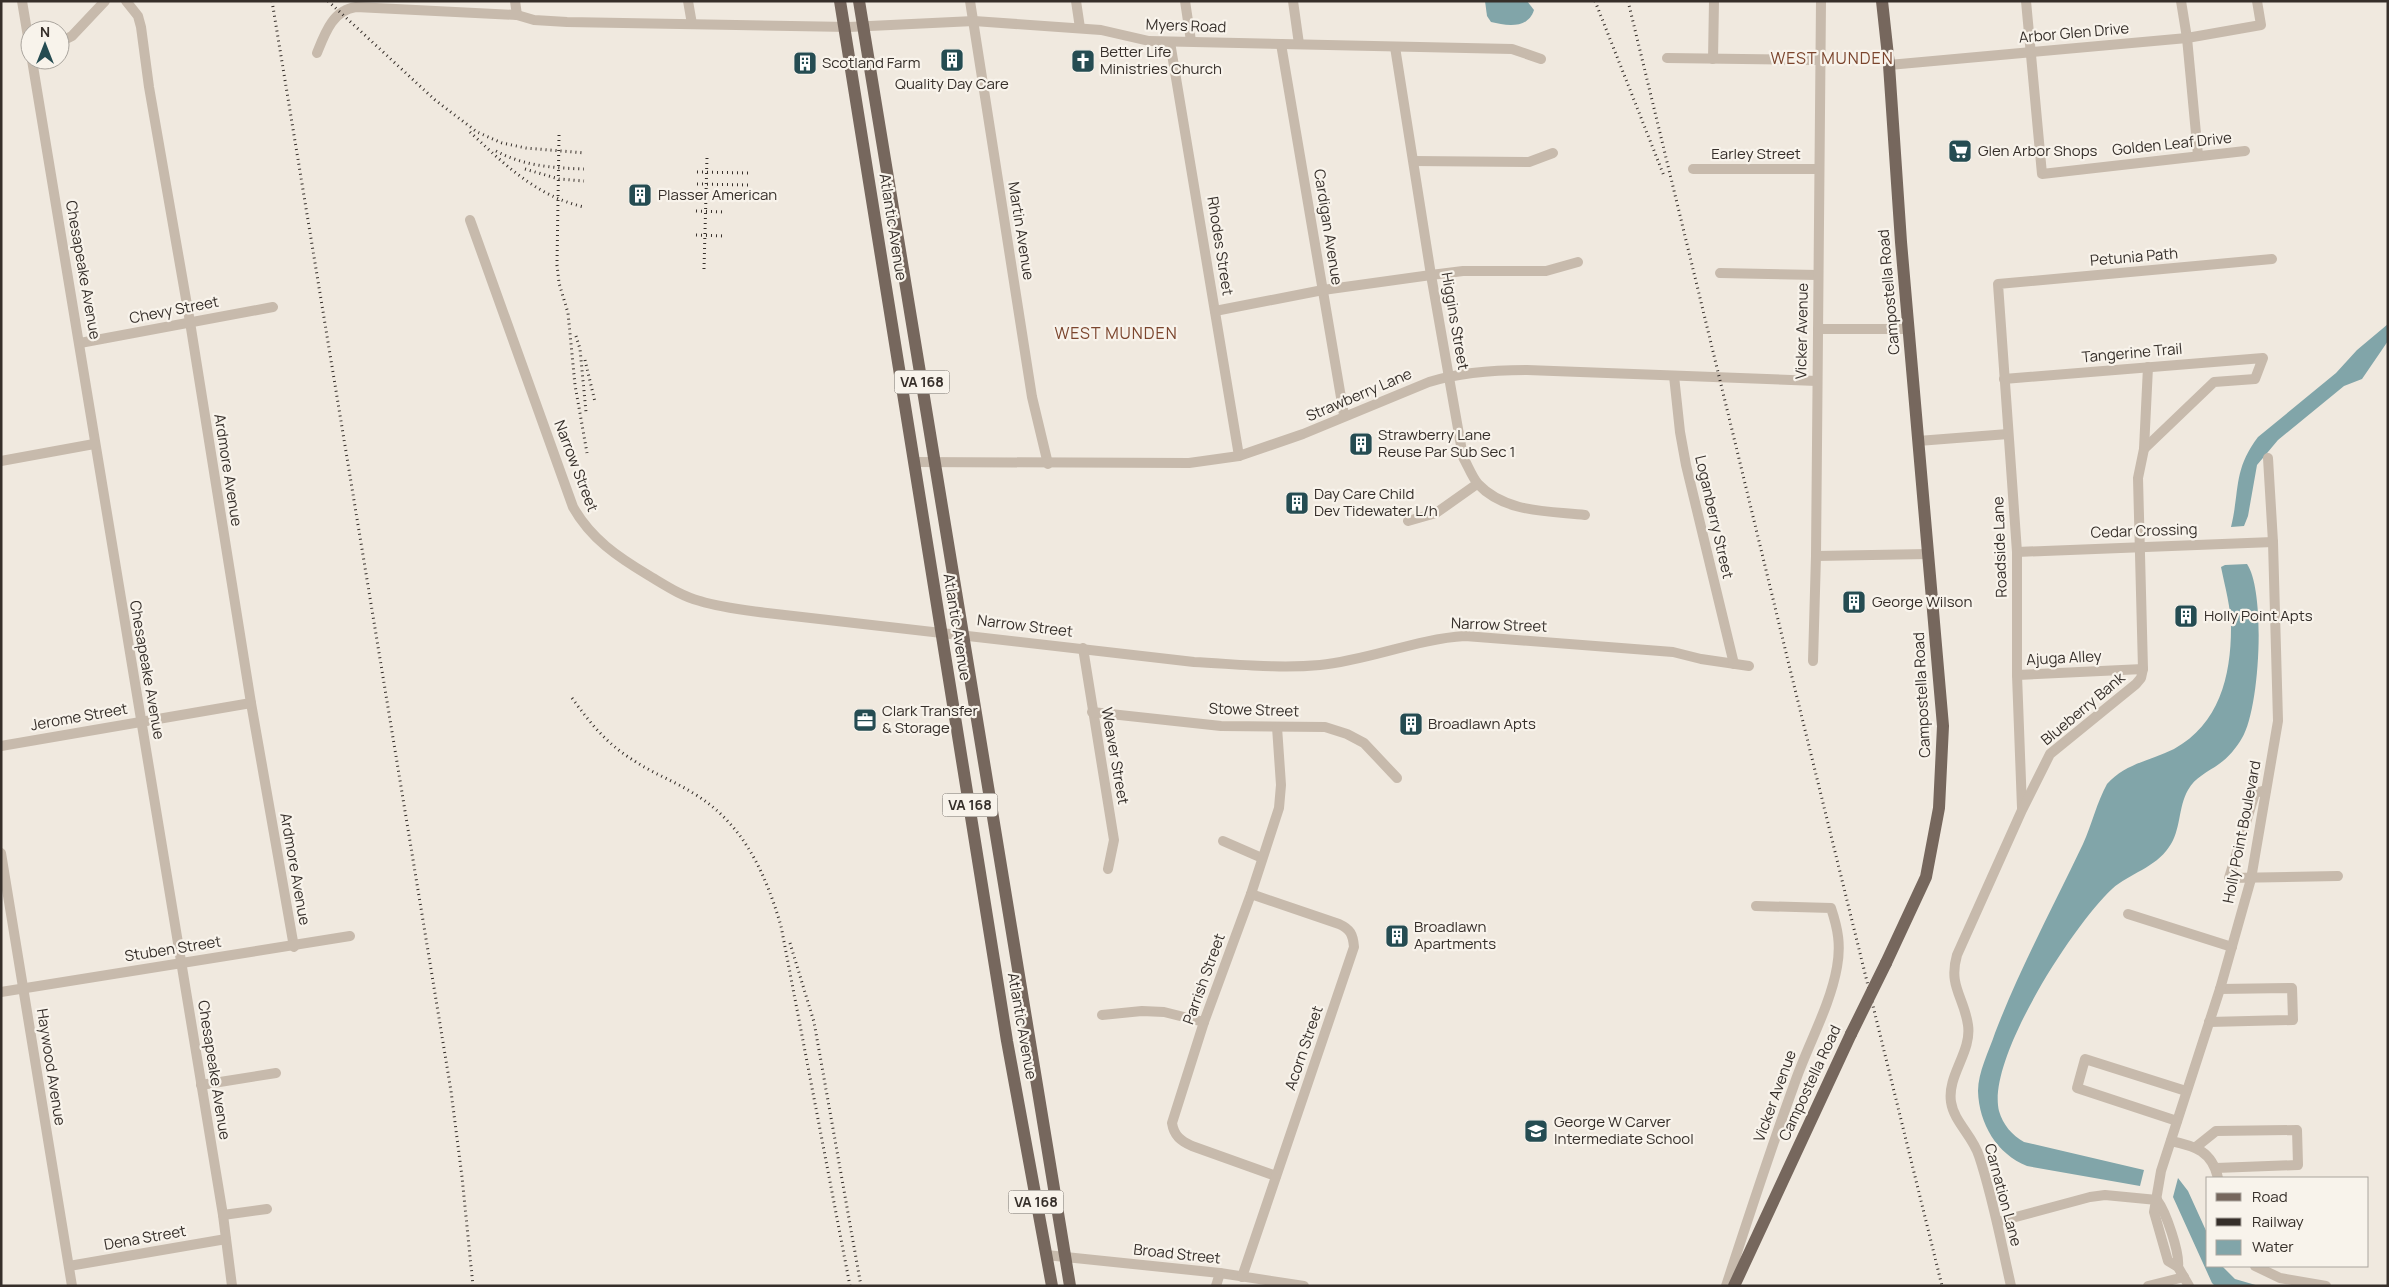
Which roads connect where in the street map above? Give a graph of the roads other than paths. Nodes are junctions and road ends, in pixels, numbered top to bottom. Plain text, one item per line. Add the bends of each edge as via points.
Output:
1 (22, 1) edge
2 (105, 1) edge
3 (126, 1) edge
4 (515, 1) edge
5 (688, 1) edge
6 (840, 1) edge
7 (859, 1) edge
8 (970, 1) edge
9 (1076, 1) edge
10 (1185, 1) edge
11 (1293, 1) edge
12 (1714, 1) edge
13 (1821, 1) edge
14 (1882, 1) edge
15 (2026, 1) edge
16 (2181, 1) edge
17 (2257, 1) edge
18 (517, 15) junction
19 (25, 20) edge
20 (974, 21) junction
21 (692, 24) junction
22 (862, 27) junction
23 (844, 28) junction
24 (1080, 28) junction
25 (70, 37) edge
26 (2187, 38) junction
27 (1191, 41) junction
28 (1170, 42) junction
29 (1281, 44) junction
30 (1298, 44) junction
31 (1395, 47) junction
32 (2030, 52) junction
33 (317, 53) dead end
34 (1666, 58) dead end
35 (1712, 58) junction
36 (1541, 59) dead end
37 (1820, 60) junction
38 (1889, 65) junction
39 (34, 70) edge
40 (2245, 151) dead end
41 (1553, 153) dead end
42 (2198, 155) junction
43 (1414, 161) junction
44 (1693, 169) dead end
45 (1819, 169) junction
46 (470, 220) dead end
47 (2272, 259) dead end
48 (1578, 262) dead end
49 (1720, 273) dead end
50 (1431, 275) junction
51 (1818, 275) junction
52 (1998, 284) joint
53 (1323, 290) junction
54 (273, 307) dead end
55 (1215, 311) junction
56 (190, 322) junction
57 (1818, 329) junction
58 (1908, 329) junction
59 (80, 343) junction
60 (2148, 367) junction
61 (1449, 376) junction
62 (1674, 376) junction
63 (2004, 379) junction
64 (1817, 381) junction
65 (1344, 416) junction
66 (2008, 434) junction
67 (1918, 441) junction
68 (94, 444) junction
69 (2144, 449) junction
70 (1238, 456) junction
71 (2268, 458) dead end
72 (1, 461) edge
73 (914, 462) junction
74 (936, 463) junction
75 (1048, 464) junction
76 (1478, 484) junction
77 (1585, 514) dead end
78 (1408, 521) dead end
79 (2273, 542) junction
80 (2139, 546) junction
81 (2017, 552) junction
82 (1928, 554) junction
83 (1816, 556) junction
84 (942, 631) junction
85 (962, 634) junction
86 (1083, 648) junction
87 (1813, 660) dead end
88 (1734, 664) junction
89 (1750, 666) dead end
90 (2143, 669) junction
91 (2017, 675) junction
92 (251, 703) junction
93 (1092, 712) junction
94 (141, 721) junction
95 (1277, 727) junction
96 (1, 746) edge
97 (1397, 778) dead end
98 (2266, 790) junction
99 (2022, 810) junction
100 (1223, 841) dead end
101 (1, 853) edge
102 (1262, 858) junction
103 (1108, 869) dead end
104 (2338, 876) dead end
105 (2251, 879) junction
106 (1251, 894) junction
107 (1756, 906) dead end
108 (2128, 914) dead end
109 (350, 936) dead end
110 (294, 946) junction
111 (2232, 948) junction
112 (181, 963) junction
113 (23, 988) junction
114 (2220, 989) junction
115 (1, 992) edge
116 (1102, 1016) dead end
117 (1204, 1022) junction
118 (2209, 1022) junction
119 (276, 1073) dead end
120 (201, 1085) junction
121 (1951, 1087) joint
122 (2186, 1091) junction
123 (2177, 1121) junction
124 (2171, 1141) junction
125 (2196, 1147) junction
126 (2217, 1173) edge
127 (1276, 1176) junction
128 (2158, 1200) junction
129 (267, 1210) dead end
130 (223, 1215) junction
131 (1997, 1222) junction
132 (226, 1240) junction
133 (1046, 1255) junction
134 (1065, 1258) junction
135 (69, 1266) junction
136 (2257, 1267) edge
137 (1220, 1274) junction
138 (1242, 1276) junction
139 (2187, 1281) edge
140 (72, 1286) edge
141 (232, 1286) edge
142 (1052, 1286) edge
143 (1070, 1286) edge
144 (1216, 1286) edge
145 (1304, 1286) edge
146 (1726, 1286) edge
147 (1734, 1286) edge
148 (2010, 1286) edge
149 (2148, 1286) edge
150 (2326, 1286) edge

1 - 19 street
2 - 25 street
3 - 56 street, Ardmore Avenue via 138,16 141,27 150,97
4 - 18 street
5 - 21 street
6 - 23 main road, Atlantic Avenue / VA 168
7 - 22 main road, Atlantic Avenue / VA 168
8 - 20 street, Martin Avenue
9 - 24 street
10 - 27 street
11 - 30 street
12 - 35 street
13 - 37 street, Vicker Avenue
14 - 38 main road, Campostella Road
15 - 32 street
16 - 26 street
17 - 26 street, Arbor Glen Drive via 2261,25
18 - 21 street, Myers Road via 534,20 567,22
18 - 33 street, Myers Road via 347,8 334,19
20 - 22 street, Myers Road
20 - 24 street, Myers Road
20 - 75 street, Martin Avenue via 1032,397
21 - 23 street, Myers Road
22 - 23 street, Myers Road
22 - 74 main road, Atlantic Avenue / VA 168
23 - 73 main road, Atlantic Avenue / VA 168
24 - 28 street, Myers Road
26 - 32 street, Arbor Glen Drive
26 - 42 street
27 - 28 street, Myers Road
27 - 29 street, Myers Road
28 - 55 street, Rhodes Street
29 - 30 street, Myers Road
29 - 53 street, Cardigan Avenue
30 - 31 street, Myers Road
31 - 36 street, Myers Road via 1512,49
31 - 43 street, Higgins Street
32 - 38 street, Arbor Glen Drive
32 - 42 street, Golden Leaf Drive via 2042,174
34 - 35 street
35 - 37 street
37 - 45 street, Vicker Avenue
38 - 58 main road, Campostella Road
39 - 59 street, Chesapeake Avenue
40 - 42 street, Golden Leaf Drive
41 - 43 street via 1530,162
43 - 50 street, Higgins Street
44 - 45 street, Earley Street
45 - 51 street, Vicker Avenue
46 - 84 street, Narrow Street via 573,508 582,524 612,553 673,590 707,603 767,613
47 - 52 street, Petunia Path
48 - 50 street via 1546,271 1463,271
49 - 51 street
50 - 53 street
50 - 61 street, Higgins Street
51 - 57 street, Vicker Avenue
52 - 63 street, Roadside Lane
53 - 55 street
53 - 65 street, Cardigan Avenue
54 - 56 street, Chevy Street
55 - 70 street, Rhodes Street
56 - 59 street, Chevy Street
56 - 92 street, Ardmore Avenue
57 - 58 street
57 - 64 street, Vicker Avenue
58 - 67 main road, Campostella Road
59 - 68 street, Chesapeake Avenue
60 - 63 street, Tangerine Trail
60 - 69 street, Blueberry Bank
60 - 69 street, Tangerine Trail via 2263,358 2255,379 2214,382
61 - 62 street, Strawberry Lane via 1482,370
61 - 65 street, Strawberry Lane
61 - 76 street, Higgins Street via 1464,457
62 - 64 street, Strawberry Lane
62 - 88 street, Loganberry Street via 1685,457
63 - 66 street, Roadside Lane
64 - 83 street, Vicker Avenue
65 - 70 street, Strawberry Lane via 1272,446
66 - 67 street
66 - 81 street, Roadside Lane
67 - 82 main road, Campostella Road
68 - 72 street
68 - 94 street, Chesapeake Avenue
69 - 80 street, Blueberry Bank via 2138,478
70 - 75 street, Strawberry Lane via 1190,463
71 - 79 street, Holly Point Boulevard
73 - 74 street, Strawberry Lane
73 - 84 main road, Atlantic Avenue / VA 168
74 - 75 street, Strawberry Lane
74 - 85 main road, Atlantic Avenue / VA 168
76 - 77 street, Higgins Street via 1513,506
76 - 78 street via 1436,513
79 - 80 street, Cedar Crossing
79 - 98 street, Holly Point Boulevard via 2278,721
80 - 81 street, Cedar Crossing
80 - 90 street, Blueberry Bank
81 - 91 street, Roadside Lane
82 - 83 street
82 - 147 main road, Campostella Road, bridge via 1943,726 1939,808 1926,877
83 - 87 street, Vicker Avenue
84 - 85 street, Narrow Street
84 - 133 main road, Atlantic Avenue / VA 168 via 1007,1041
85 - 86 street, Narrow Street
85 - 134 main road, Atlantic Avenue / VA 168
86 - 88 street, Narrow Street via 1194,662 1320,665 1465,636 1673,652
86 - 93 street, Weaver Street
88 - 89 street, Narrow Street
90 - 91 street, Ajuga Alley
90 - 99 street, Blueberry Bank via 2136,684 2050,754
91 - 99 street, Roadside Lane
92 - 94 street, Jerome Street
92 - 110 street, Ardmore Avenue
93 - 95 street, Stowe Street via 1221,726
93 - 103 street, Weaver Street via 1114,840
94 - 96 street, Jerome Street
94 - 112 street, Chesapeake Avenue
95 - 97 street, Stowe Street via 1325,727 1347,734 1364,743
95 - 102 street, Parrish Street via 1281,785 1279,808
98 - 105 street, Holly Point Boulevard
98 - 105 street via 2255,794 2229,878
99 - 121 street, Blueberry Bank via 1952,969 1968,1026 1968,1038
100 - 102 street
101 - 113 street, Haywood Avenue
102 - 106 street, Parrish Street
104 - 105 street
105 - 111 street, Holly Point Boulevard
106 - 117 street, Parrish Street
106 - 127 street, Acorn Street via 1349,929 1354,947
107 - 146 street, Vicker Avenue via 1831,908 1839,933 1836,969
108 - 111 street
109 - 110 street, Stuben Street
110 - 112 street, Stuben Street
111 - 114 street, Holly Point Boulevard
112 - 113 street, Stuben Street
112 - 120 street, Chesapeake Avenue
113 - 115 street, Stuben Street
113 - 135 street, Haywood Avenue
114 - 118 street, Holly Point Boulevard
114 - 118 street via 2292,988 2293,1020
116 - 117 street via 1164,1012
117 - 127 street, Parrish Street via 1174,1112 1173,1130 1180,1140 1192,1146
118 - 122 street, Holly Point Boulevard
119 - 120 street
120 - 130 street, Chesapeake Avenue
121 - 131 street, Carnation Lane via 1954,1114 1979,1154
122 - 123 street, Holly Point Boulevard
122 - 123 street via 2085,1060 2077,1088
123 - 124 street, Holly Point Boulevard
124 - 125 street
124 - 128 street, Holly Point Boulevard via 2161,1172
125 - 126 street
125 - 126 street via 2216,1132 2296,1130 2298,1165
127 - 138 street, Acorn Street
128 - 131 street via 2090,1197
128 - 139 street via 2165,1211 2179,1257 2178,1266
129 - 130 street
130 - 132 street, Chesapeake Avenue
131 - 148 street, Carnation Lane
132 - 135 street, Dena Street
132 - 141 street, Chesapeake Avenue
133 - 134 street, Broad Street
133 - 142 main road, Atlantic Avenue / VA 168
134 - 137 street, Broad Street
134 - 143 main road, Atlantic Avenue / VA 168
135 - 140 street, Haywood Avenue
136 - 150 street via 2280,1278
137 - 138 street, Broad Street
137 - 144 street
138 - 145 street, Broad Street
139 - 149 street

